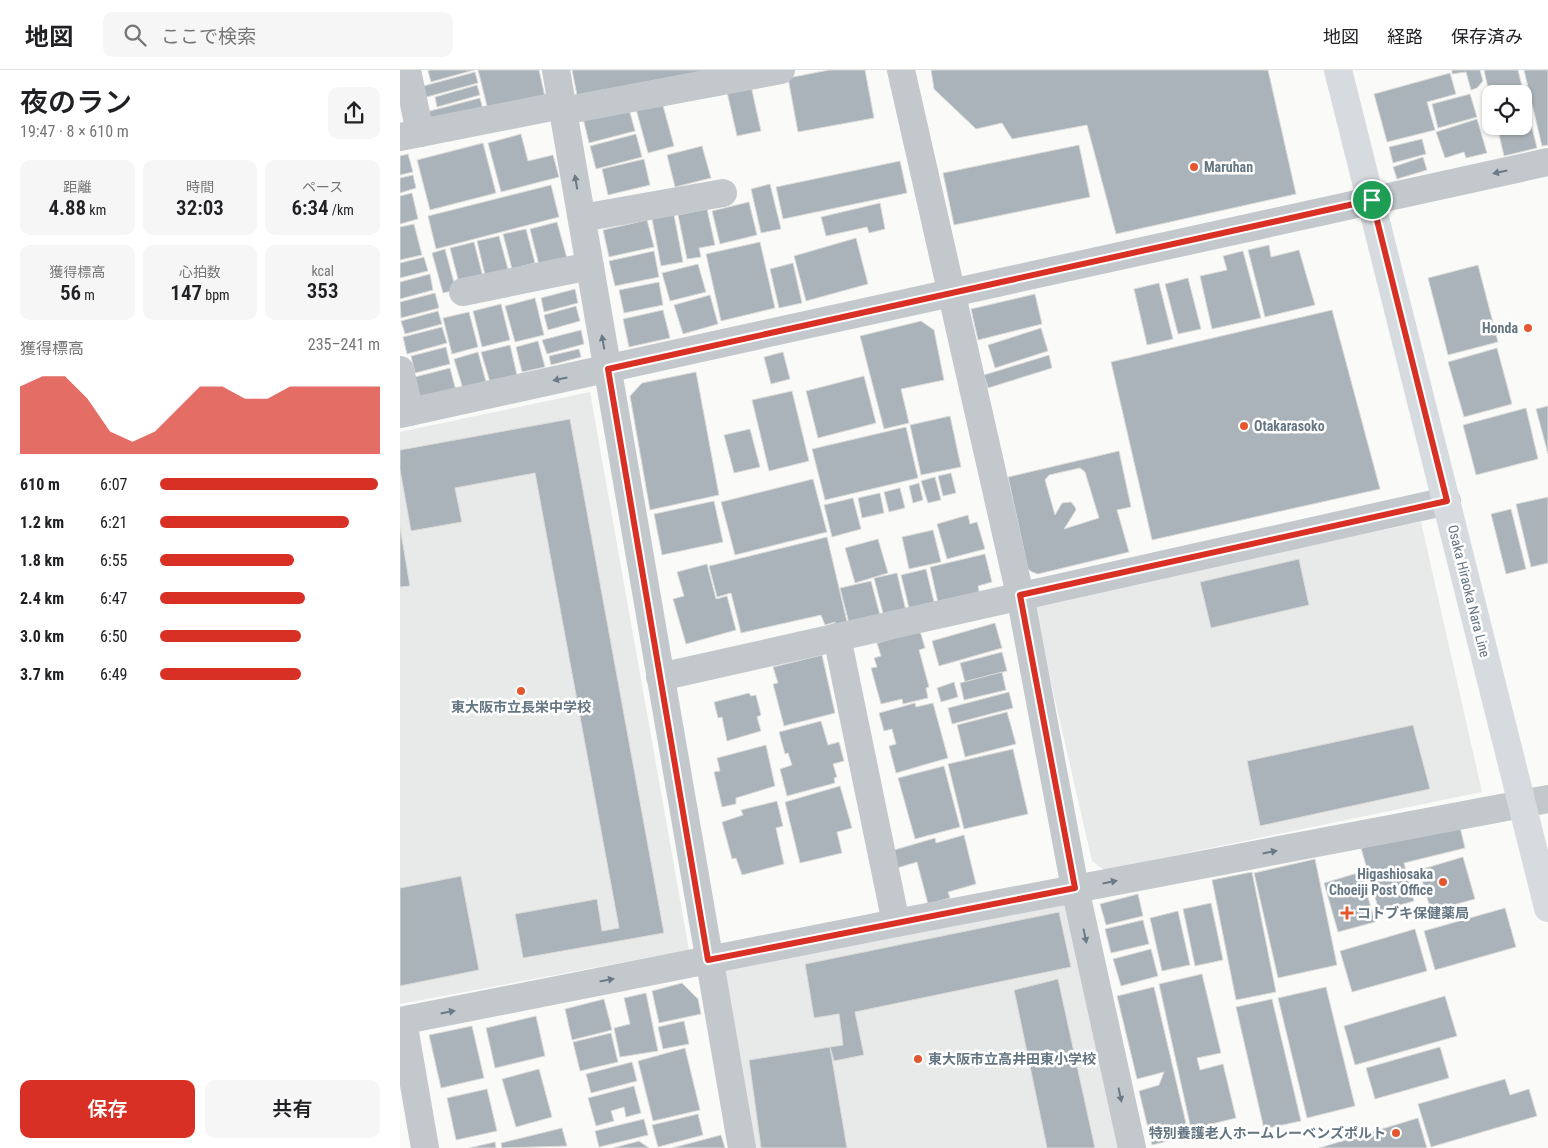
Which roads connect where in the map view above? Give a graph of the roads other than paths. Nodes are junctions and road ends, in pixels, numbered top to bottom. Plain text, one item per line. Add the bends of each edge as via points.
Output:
1 (408, 70) edge
2 (556, 70) edge
3 (781, 70) edge
4 (901, 70) edge
5 (1338, 70) edge
6 (563, 108) junction
7 (410, 135) edge
8 (1548, 162) edge
9 (723, 193) dead end
10 (1372, 200) junction
11 (582, 218) junction
12 (590, 266) junction
13 (463, 292) dead end
14 (952, 295) junction
15 (608, 369) junction
16 (400, 370) edge
17 (405, 413) edge
18 (1447, 501) junction
19 (1020, 595) junction
20 (837, 637) junction
21 (660, 677) junction
22 (1548, 799) edge
23 (1521, 805) junction
24 (1075, 888) junction
25 (1548, 908) edge
26 (896, 922) junction
27 (708, 960) junction
28 (401, 1021) edge
29 (425, 1148) edge
30 (742, 1148) edge
31 (1132, 1148) edge

1 - 7 street
2 - 6 street
3 - 6 street
4 - 14 street
5 - 10 main road, Osaka Hiraoka Nara Line
6 - 7 street
11 -> 6 street
8 -> 10 street
9 - 11 street
10 - 14 street
10 - 18 main road, Osaka Hiraoka Nara Line
11 - 12 street
12 - 13 street
15 -> 12 street
14 - 15 street
14 - 19 street
15 -> 17 street
15 - 21 street
16 - 17 street
18 - 19 street
18 - 23 main road, Osaka Hiraoka Nara Line
19 - 20 street
19 - 24 street
20 - 21 street
20 - 26 street
21 - 27 street
22 - 23 street
24 -> 23 street
23 - 25 main road, Osaka Hiraoka Nara Line
24 - 26 street
24 -> 31 street
26 - 27 street
28 -> 27 street
27 - 30 street
28 - 29 street

